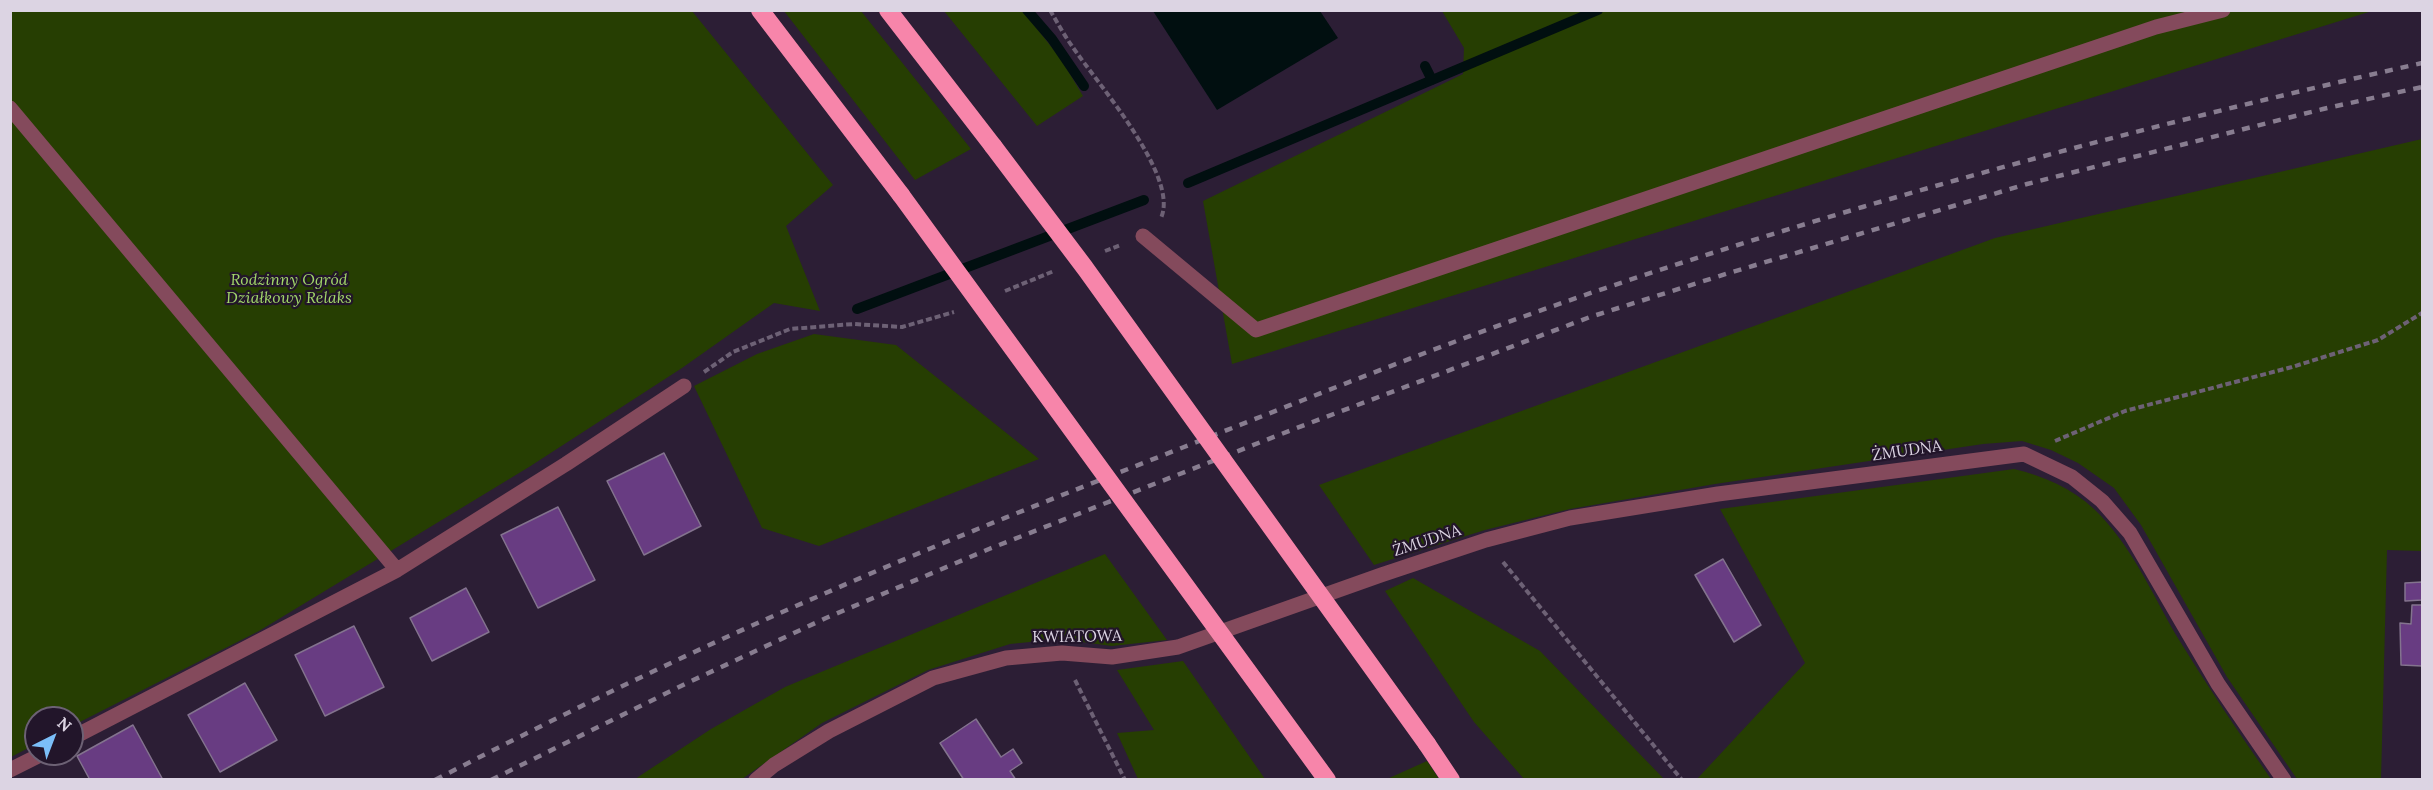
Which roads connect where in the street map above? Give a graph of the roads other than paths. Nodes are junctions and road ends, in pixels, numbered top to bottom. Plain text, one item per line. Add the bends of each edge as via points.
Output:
1 (760, 10) edge
2 (888, 10) edge
3 (2223, 10) edge
4 (10, 108) edge
5 (1143, 236) dead end
6 (684, 386) dead end
7 (398, 570) junction
8 (1381, 575) joint
9 (84, 732) edge
10 (24, 763) edge
11 (10, 770) edge
12 (756, 780) edge
13 (1327, 780) edge
14 (1451, 780) edge
15 (2284, 780) edge

1 - 13 highway, bridge via 992,317
2 - 14 highway, bridge via 1085,268
3 - 5 street via 2156,27 1256,330
4 - 7 street
6 - 7 street
7 - 9 street
8 - 12 street, KWIATOWA via 1178,647 1112,657 1062,653 1006,658 933,678 829,731
8 - 15 street, ŻMUDNA via 1486,540 1570,519 1718,494 2024,454 2072,477 2102,501 2130,533 2218,684
10 - 11 street

